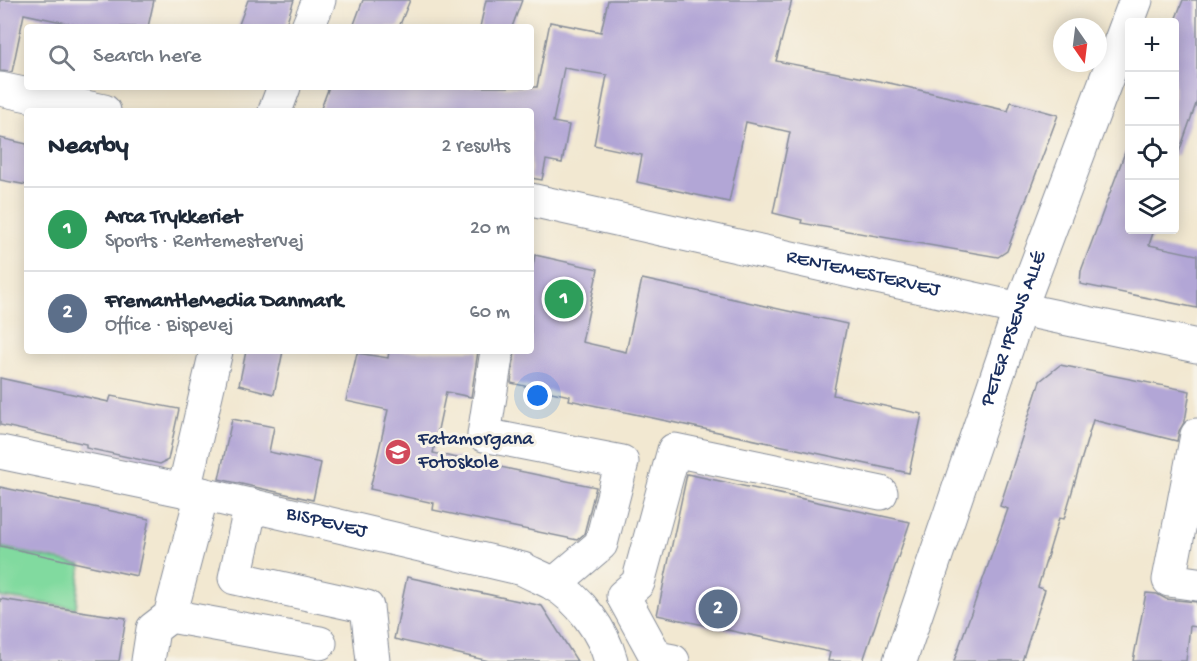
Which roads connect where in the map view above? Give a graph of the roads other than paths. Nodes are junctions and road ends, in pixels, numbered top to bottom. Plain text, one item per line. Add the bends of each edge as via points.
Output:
1 (319, 0) edge
2 (1136, 0) edge
3 (309, 24) edge
4 (0, 89) edge
5 (283, 90) edge
6 (90, 108) edge
7 (276, 108) edge
8 (534, 201) edge
9 (1020, 309) junction
10 (1197, 346) edge
11 (216, 354) edge
12 (497, 354) edge
13 (1197, 435) edge
14 (0, 452) edge
15 (193, 492) junction
16 (881, 494) dead end
17 (251, 506) junction
18 (554, 584) junction
19 (1197, 584) edge
20 (170, 616) junction
21 (320, 643) dead end
22 (662, 660) edge
23 (148, 661) edge
24 (373, 661) edge
25 (611, 661) edge
26 (900, 661) edge

1 - 3 street
2 - 9 street, PETER IPSENS ALLÉ
4 - 6 street
5 - 7 street
8 - 9 street, RENTEMESTERVEJ
9 - 10 street, RENTEMESTERVEJ
9 - 26 street, PETER IPSENS ALLÉ
11 - 15 street
12 - 18 street via 484,435 622,462 601,544
13 - 19 street via 1169,580
14 - 15 street, BISPEVEJ
15 - 17 street, BISPEVEJ
15 - 20 street
16 - 22 street via 674,450 638,583 623,597
17 - 18 street, BISPEVEJ via 522,569
17 - 24 street via 235,578 367,607
18 - 25 street, BISPEVEJ via 596,626
20 - 21 street
20 - 23 street via 153,629

